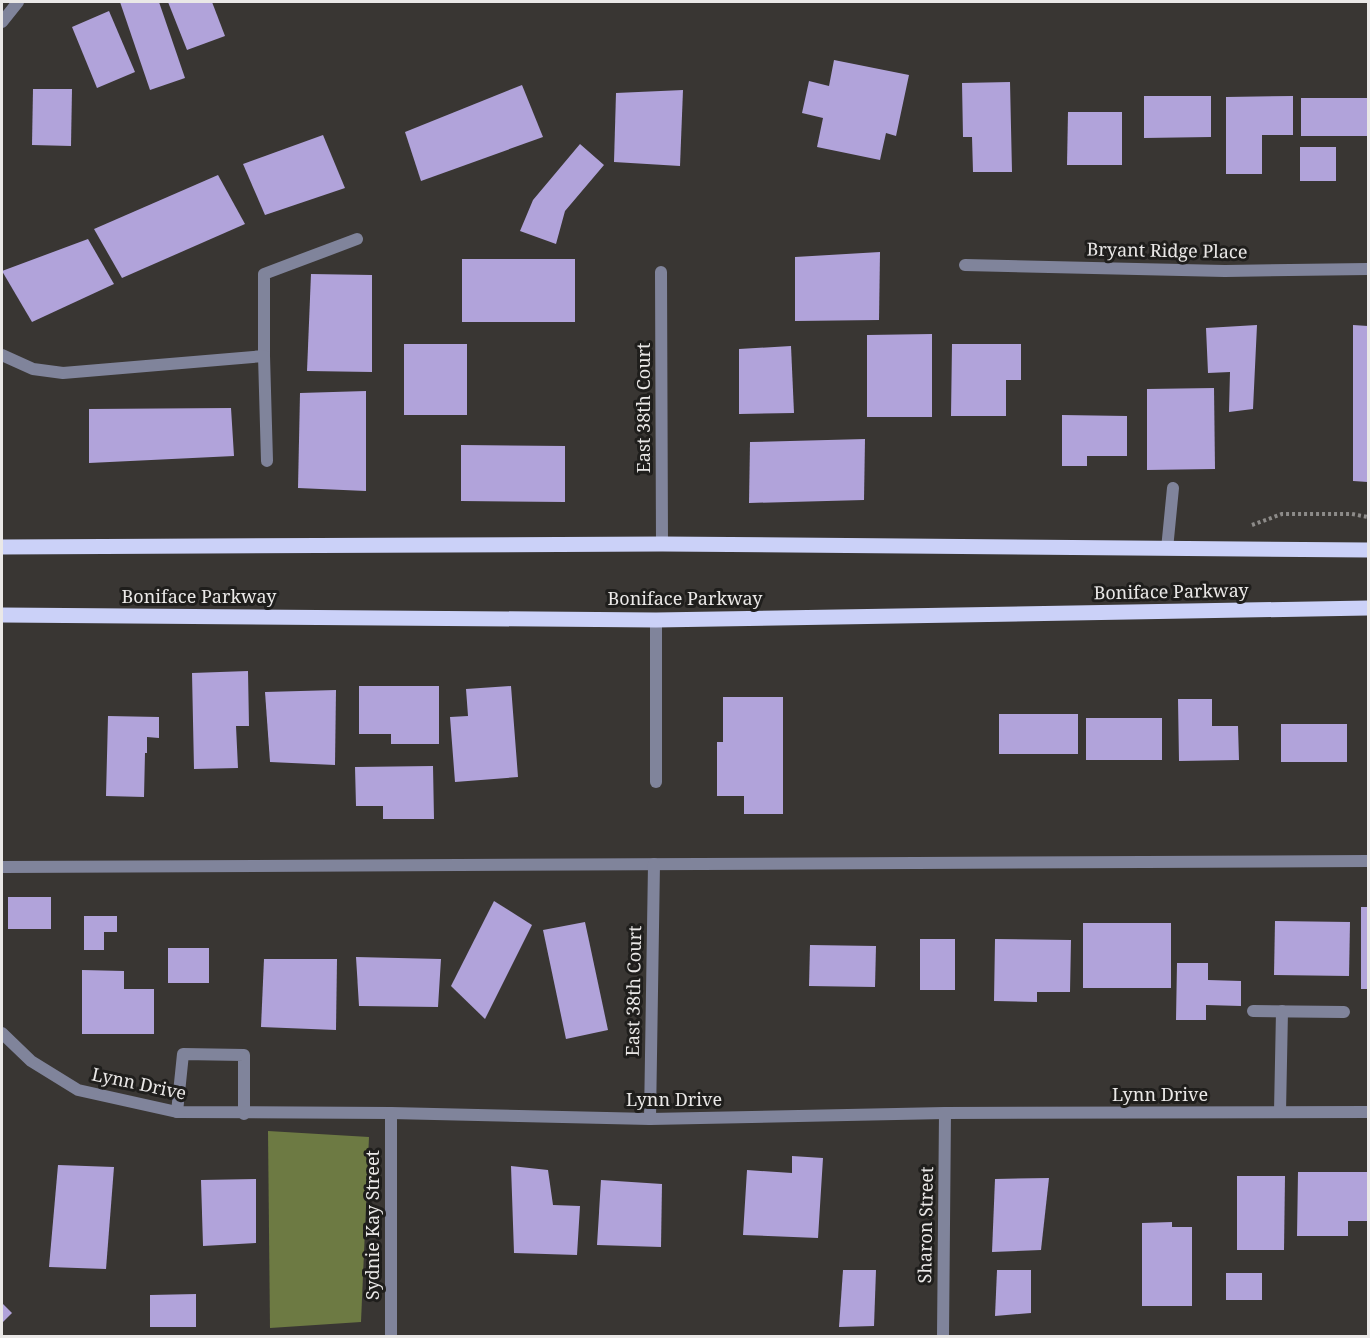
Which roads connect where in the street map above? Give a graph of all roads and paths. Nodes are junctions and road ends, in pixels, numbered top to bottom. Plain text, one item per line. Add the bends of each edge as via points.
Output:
1 (18, 2) edge
2 (2, 22) edge
3 (357, 239) dead end
4 (965, 265) dead end
5 (1368, 268) edge
6 (661, 272) dead end
7 (2, 355) edge
8 (264, 356) junction
9 (267, 461) dead end
10 (1173, 488) dead end
11 (662, 544) junction
12 (2, 547) edge
13 (1167, 549) junction
14 (1368, 550) edge
15 (1368, 608) edge
16 (2, 615) edge
17 (656, 620) junction
18 (656, 782) dead end
19 (1368, 861) edge
20 (654, 864) junction
21 (2, 867) edge
22 (1253, 1011) dead end
23 (1282, 1011) junction
24 (1344, 1012) dead end
25 (2, 1033) edge
26 (177, 1112) junction
27 (1280, 1112) junction
28 (1368, 1112) edge
29 (391, 1113) junction
30 (945, 1113) junction
31 (244, 1114) junction
32 (650, 1119) junction
33 (391, 1336) edge
34 (943, 1336) edge

1 - 2 street
3 - 8 street via 264,274
4 - 5 street, Bryant Ridge Place via 1225,271
6 - 11 street, East 38th Court
7 - 8 street via 33,369 63,373
8 - 9 street
10 - 13 street
11 - 12 main road
11 - 13 main road
13 - 14 main road
15 - 17 main road, Boniface Parkway
16 - 17 main road, Boniface Parkway
17 - 18 street
19 - 20 street
20 - 21 street
20 - 32 street, East 38th Court
22 - 23 street
23 - 24 street
23 - 27 street
25 - 26 street, Lynn Drive via 31,1061 78,1089
26 - 31 street, Lynn Drive
26 - 31 street via 183,1054 244,1054
27 - 28 street, Lynn Drive
27 - 30 street, Lynn Drive
29 - 31 street, Lynn Drive
29 - 32 street, Lynn Drive
29 - 33 street, Sydnie Kay Street
30 - 32 street, Lynn Drive
30 - 34 street, Sharon Street

